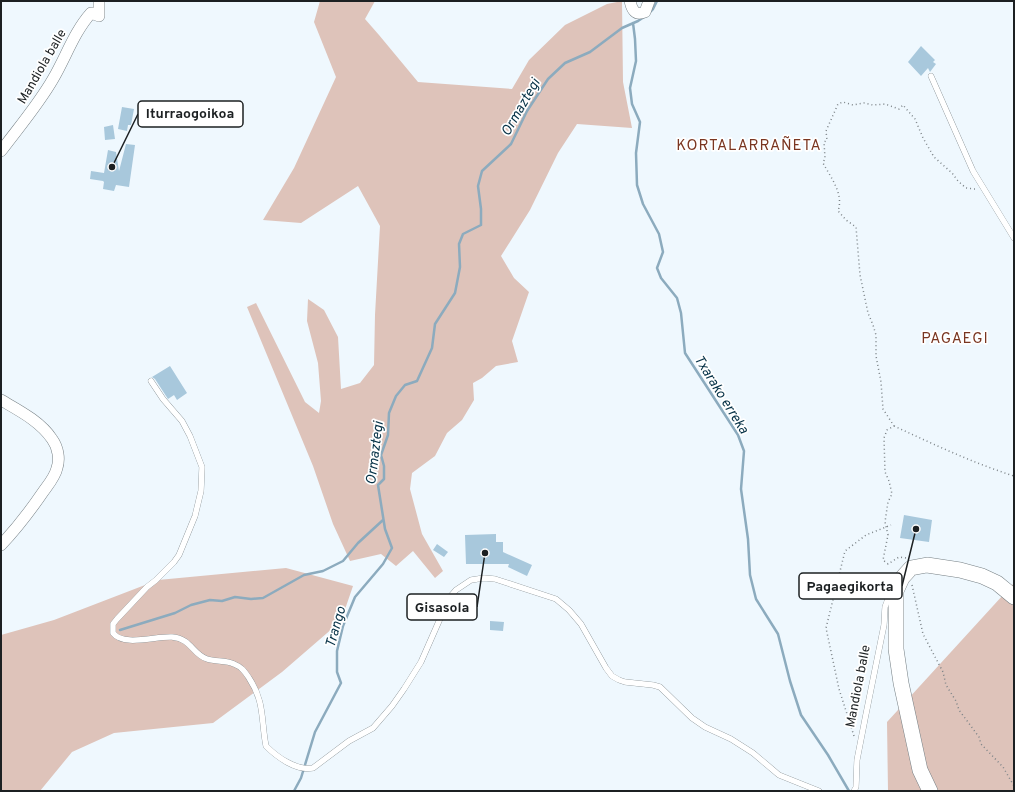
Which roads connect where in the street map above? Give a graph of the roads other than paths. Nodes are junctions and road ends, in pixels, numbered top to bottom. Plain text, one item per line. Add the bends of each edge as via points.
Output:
1 (99, 1) edge
2 (630, 1) edge
3 (649, 1) edge
4 (930, 76) dead end
5 (1, 151) edge
6 (1014, 238) edge
7 (151, 381) dead end
8 (1, 400) edge
9 (1, 545) edge
10 (896, 591) junction
11 (1014, 597) edge
12 (819, 791) edge
13 (854, 791) edge
14 (930, 791) edge

1 - 5 street, Mandiola balle via 99,16 91,13 85,18 41,99
2 - 3 street via 636,13 645,12
4 - 6 lane via 973,171
7 - 12 lane via 182,421 190,436 202,467 201,491 195,516 174,562 117,619 113,624 113,633 115,637 126,641 155,637 178,638 189,643 202,657 232,663 243,669 255,686 260,700 266,746 279,757 298,767 313,768 349,741 373,728 404,689 421,662 450,597 462,585 471,580 484,578 495,579 556,599 578,620 612,676 626,682 660,687 705,728 731,739 753,753 778,775
8 - 9 street via 47,432 53,440 59,461 47,488
10 - 11 street via 902,578 912,568 927,565 982,576
10 - 13 lane, Mandiola balle via 888,599 885,607 884,625 857,760
10 - 14 street via 896,649 901,683 920,770

